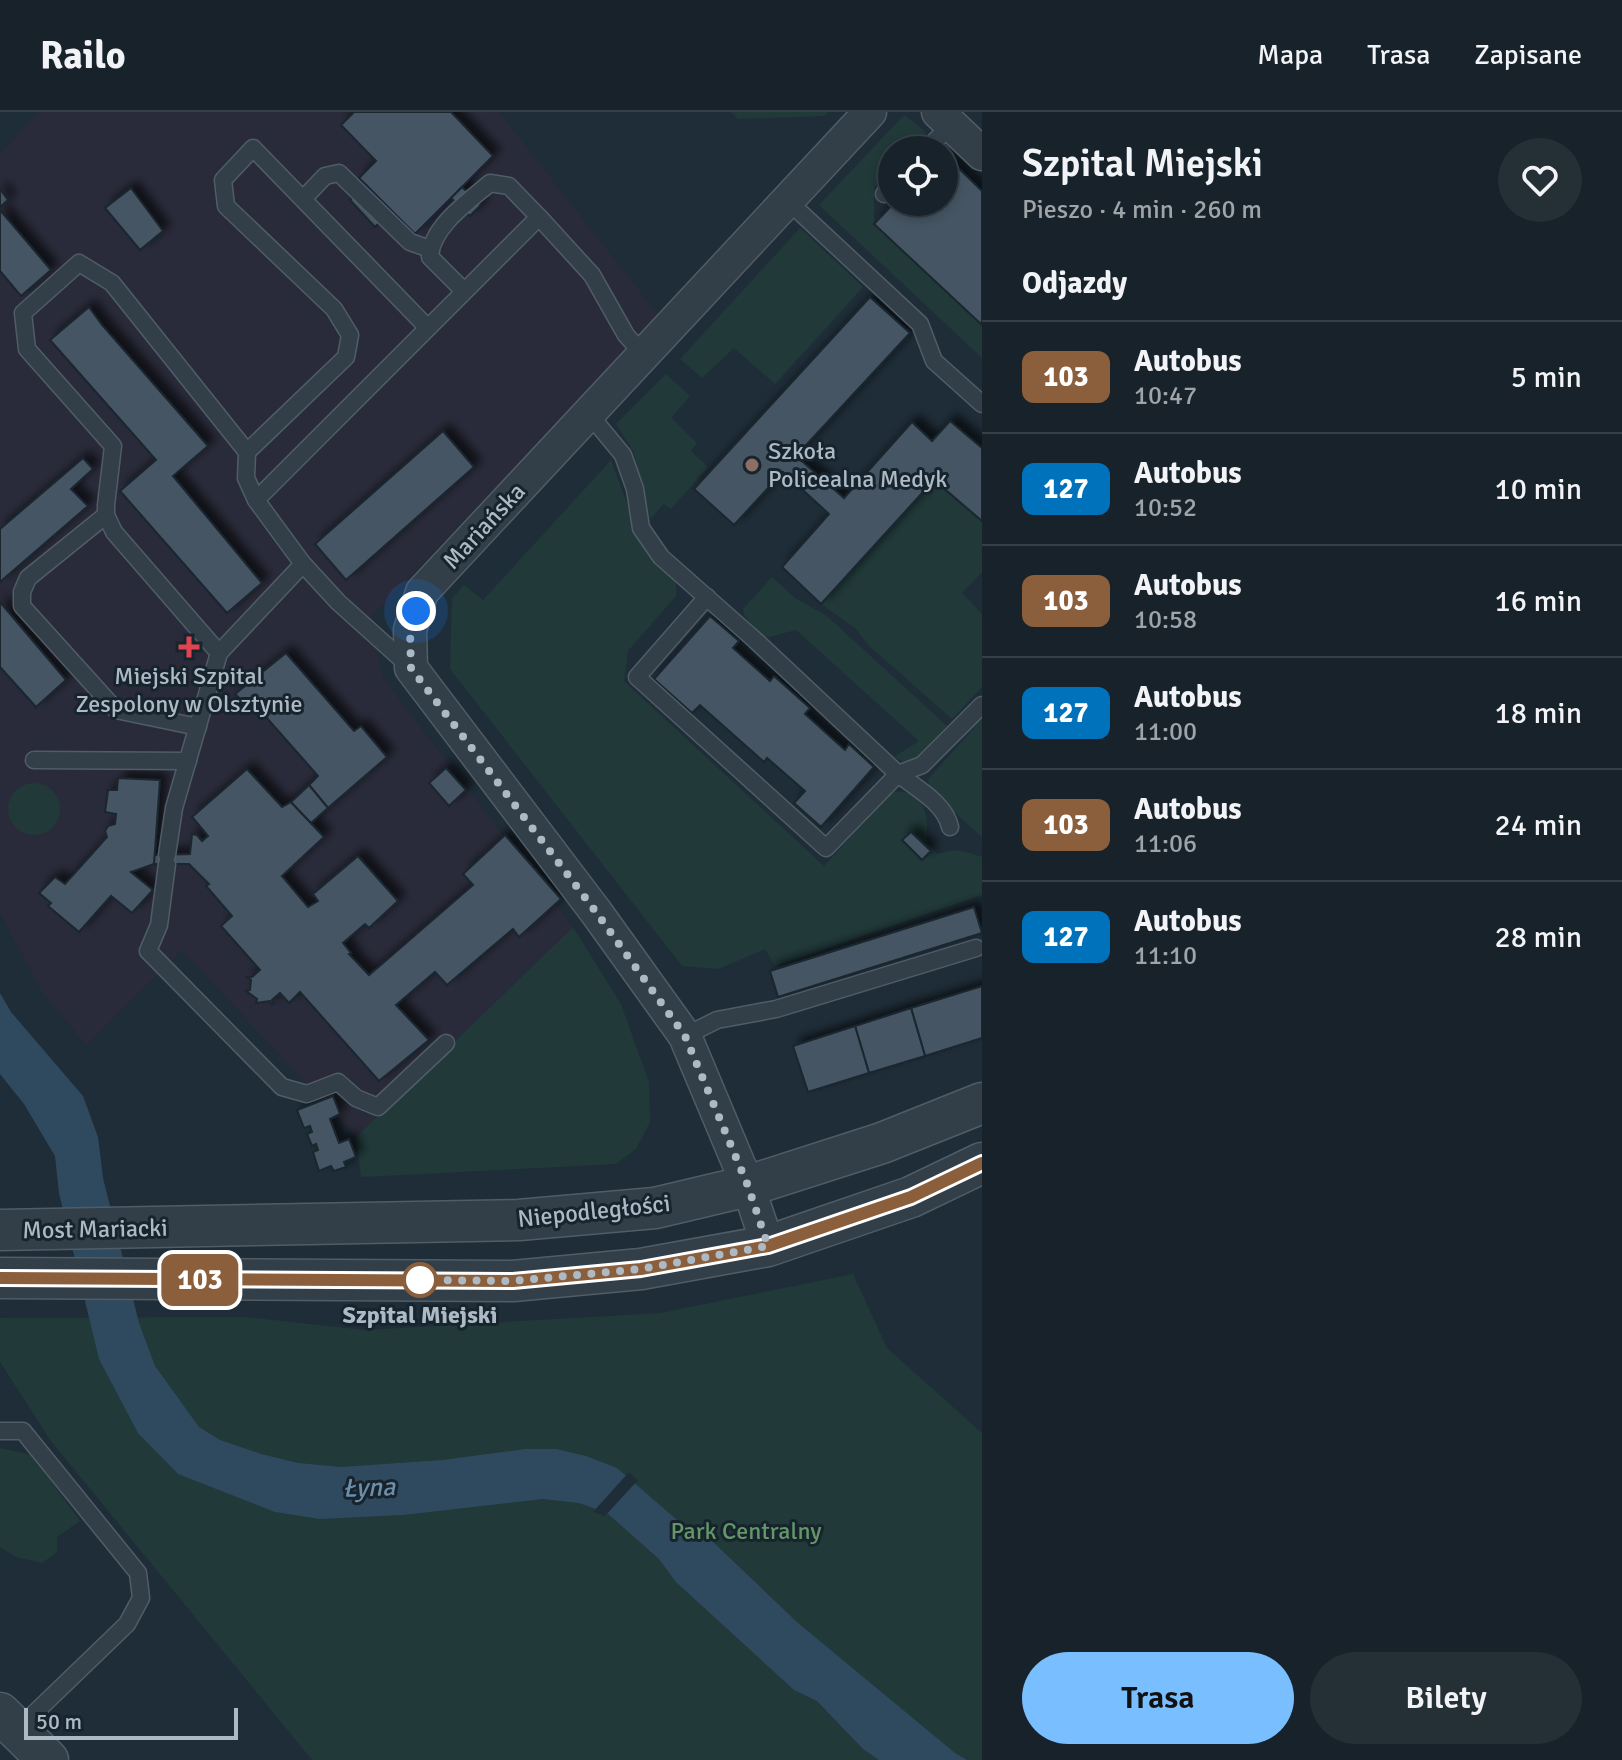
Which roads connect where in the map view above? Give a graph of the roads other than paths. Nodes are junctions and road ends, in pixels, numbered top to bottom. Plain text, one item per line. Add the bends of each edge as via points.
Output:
1 (870, 112) edge
2 (944, 118) edge
3 (934, 136) edge
4 (982, 154) edge
5 (303, 199) junction
6 (788, 201) junction
7 (539, 217) junction
8 (430, 249) junction
9 (464, 291) junction
10 (427, 327) junction
11 (643, 354) junction
12 (982, 404) edge
13 (589, 414) junction
14 (247, 452) junction
15 (256, 500) junction
16 (106, 515) junction
17 (303, 564) junction
18 (707, 597) junction
19 (219, 653) junction
20 (411, 668) junction
21 (982, 705) edge
22 (198, 727) junction
23 (34, 760) dead end
24 (188, 761) junction
25 (898, 774) junction
26 (950, 827) dead end
27 (976, 948) dead end
28 (685, 1036) junction
29 (446, 1043) dead end
30 (982, 1103) edge
31 (982, 1163) edge
32 (748, 1186) junction
33 (189, 1227) joint
34 (0, 1230) edge
35 (768, 1246) junction
36 (0, 1278) edge
37 (0, 1431) edge
38 (9, 1721) edge
39 (48, 1760) edge

1 - 6 street, Mariańska
2 - 3 lane
2 - 4 street
5 - 8 lane via 325,176 339,173 410,242
5 - 10 lane
5 - 14 lane via 253,148 223,180 226,206 334,309 350,335 346,357
6 - 11 street, Mariańska
6 - 12 lane via 920,324 934,361
7 - 8 lane via 509,186 490,183 461,208
7 - 9 lane
7 - 11 lane via 592,275
8 - 9 lane via 430,257
9 - 10 lane
10 - 15 lane
11 - 13 street, Mariańska
13 - 18 lane via 623,455 641,528 661,557
13 - 20 street, Mariańska via 422,592 410,630
14 - 15 lane via 246,478
14 - 16 lane via 112,283 79,263 23,313 27,349 113,446
15 - 17 lane
16 - 19 lane via 114,532
16 - 22 lane via 28,578 22,606 116,710
17 - 19 lane
17 - 20 lane
18 - 25 lane
18 - 25 lane via 637,677 729,763 826,848
19 - 22 lane
20 - 28 street
21 - 25 lane via 922,765
22 - 24 lane
23 - 24 lane
24 - 29 lane via 174,808 159,925 148,951 282,1087 307,1094 338,1082 356,1098 378,1107
25 - 26 lane via 948,816
27 - 28 lane via 776,1009 717,1020
28 - 32 street
30 - 32 street, Niepodległości via 882,1143
31 - 35 street via 911,1197
32 - 33 street, Niepodległości via 655,1208 519,1220
32 - 35 street
33 - 34 street, Most Mariacki
35 - 36 street, Most Mariacki via 641,1269 513,1281
37 - 38 lane via 23,1431 138,1573 141,1598 127,1624
38 - 39 street

